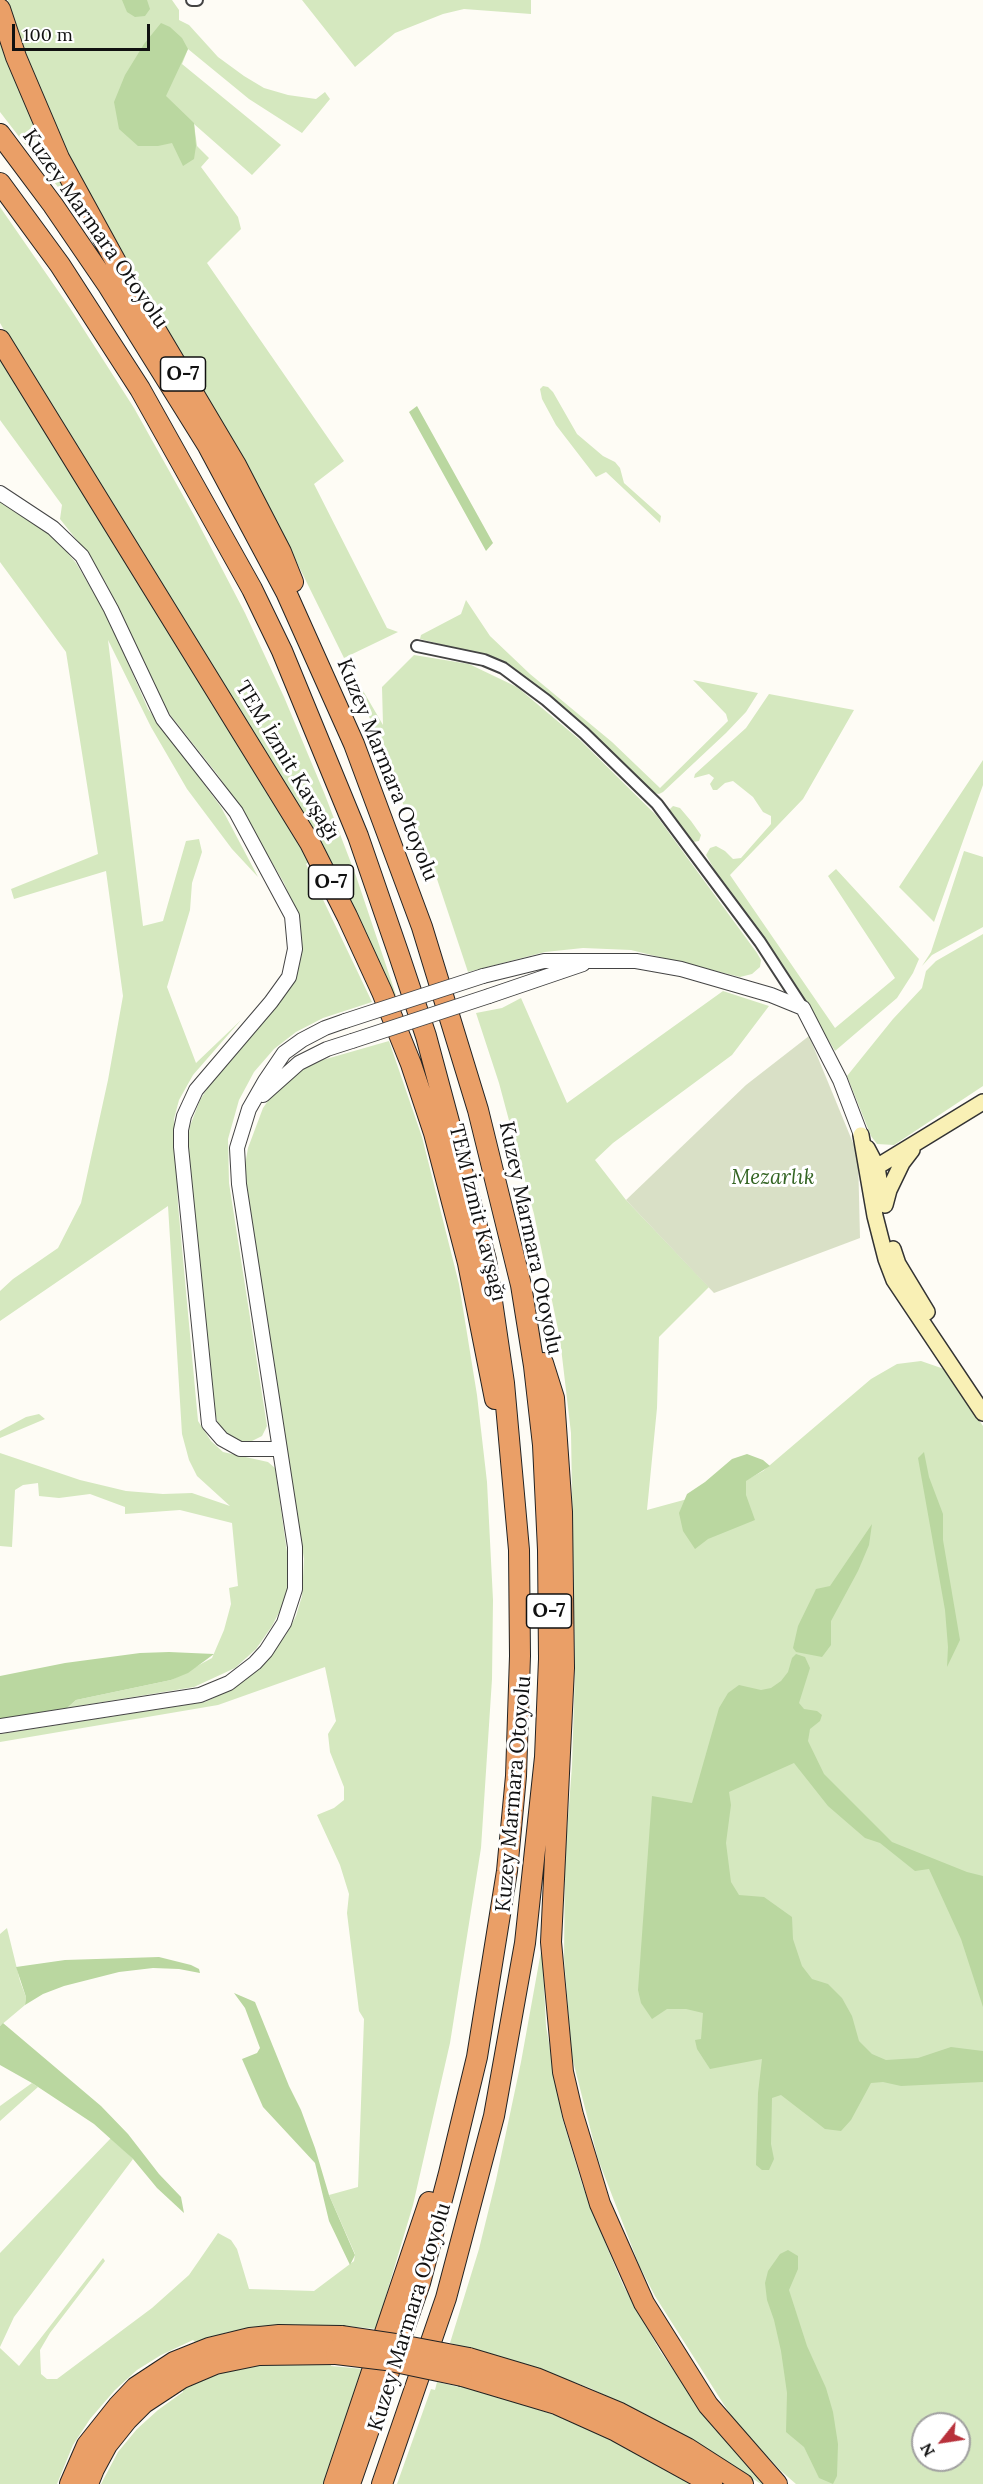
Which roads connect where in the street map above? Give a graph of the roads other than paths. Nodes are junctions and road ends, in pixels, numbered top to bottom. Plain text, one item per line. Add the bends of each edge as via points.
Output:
1 (192, 0) edge
2 (197, 0) edge
3 (0, 9) edge
4 (0, 134) edge
5 (0, 183) edge
6 (0, 340) edge
7 (0, 493) edge
8 (417, 645) dead end
9 (354, 744) junction
10 (594, 960) junction
11 (803, 1008) junction
12 (983, 1102) edge
13 (249, 1109) junction
14 (861, 1135) junction
15 (917, 1144) junction
16 (872, 1170) junction
17 (883, 1211) junction
18 (520, 1286) junction
19 (983, 1396) edge
20 (983, 1413) edge
21 (278, 1449) junction
22 (515, 1486) junction
23 (0, 1726) edge
24 (477, 2057) junction
25 (338, 2345) junction
26 (465, 2367) junction
27 (70, 2484) edge
28 (88, 2484) edge
29 (334, 2484) edge
30 (351, 2484) edge
31 (382, 2484) edge
32 (712, 2484) edge
33 (743, 2484) edge
34 (777, 2484) edge

1 - 2 street
3 - 9 highway, O-7 via 59,158 236,465 281,552
4 - 9 highway, Kuzey Marmara Otoyolu / O-7 via 107,284 208,446 286,592
5 - 22 highway, Kuzey Marmara Otoyolu / O-7 via 104,333 196,487 282,651 334,775 426,1036 486,1260
6 - 22 highway, TEM İzmit Kavşağı / O-7 via 310,843 382,992 411,1064 449,1184
7 - 21 street via 53,528 82,556 164,719 236,812 291,916 295,949 289,977 196,1090 181,1130 209,1424 222,1439 240,1449
8 - 11 street via 484,660 502,668 584,733 657,804 760,942
9 - 18 highway, Kuzey Marmara Otoyolu / O-7 via 444,998 477,1110
10 - 11 street via 636,961 681,969
10 - 13 street, bridge via 327,1048 278,1080
10 - 13 street, bridge via 544,962 483,976 310,1036 284,1053
11 - 14 street via 840,1080
12 - 15 main road
13 - 21 street via 239,1138 237,1164
14 - 15 main road via 879,1151 889,1154
14 - 16 main road
15 - 16 main road
15 - 17 main road via 902,1162
16 - 17 main road
16 - 20 main road via 886,1259 894,1280
17 - 19 main road via 898,1264
18 - 31 highway, Kuzey Marmara Otoyolu / O-7 via 541,1423 548,1550 545,1757 535,1868 494,2116 446,2298
18 - 34 highway via 554,1398 562,1512 564,1668 551,1942 563,2072 600,2204 644,2303 708,2405
21 - 23 street via 295,1547 295,1589 284,1623 255,1663 229,1683 200,1695
22 - 24 highway, Kuzey Marmara Otoyolu / O-7 via 520,1656 516,1776 507,1871
24 - 29 highway
24 - 30 highway, Kuzey Marmara Otoyolu / O-7 via 420,2283
25 - 26 highway, bridge via 394,2344
25 - 27 highway via 279,2336 250,2338 174,2362 136,2387 112,2412 87,2445
25 - 28 highway via 215,2364 182,2378 144,2403 127,2420 107,2445
26 - 32 highway via 616,2431
26 - 33 highway via 536,2378 620,2413 687,2448

